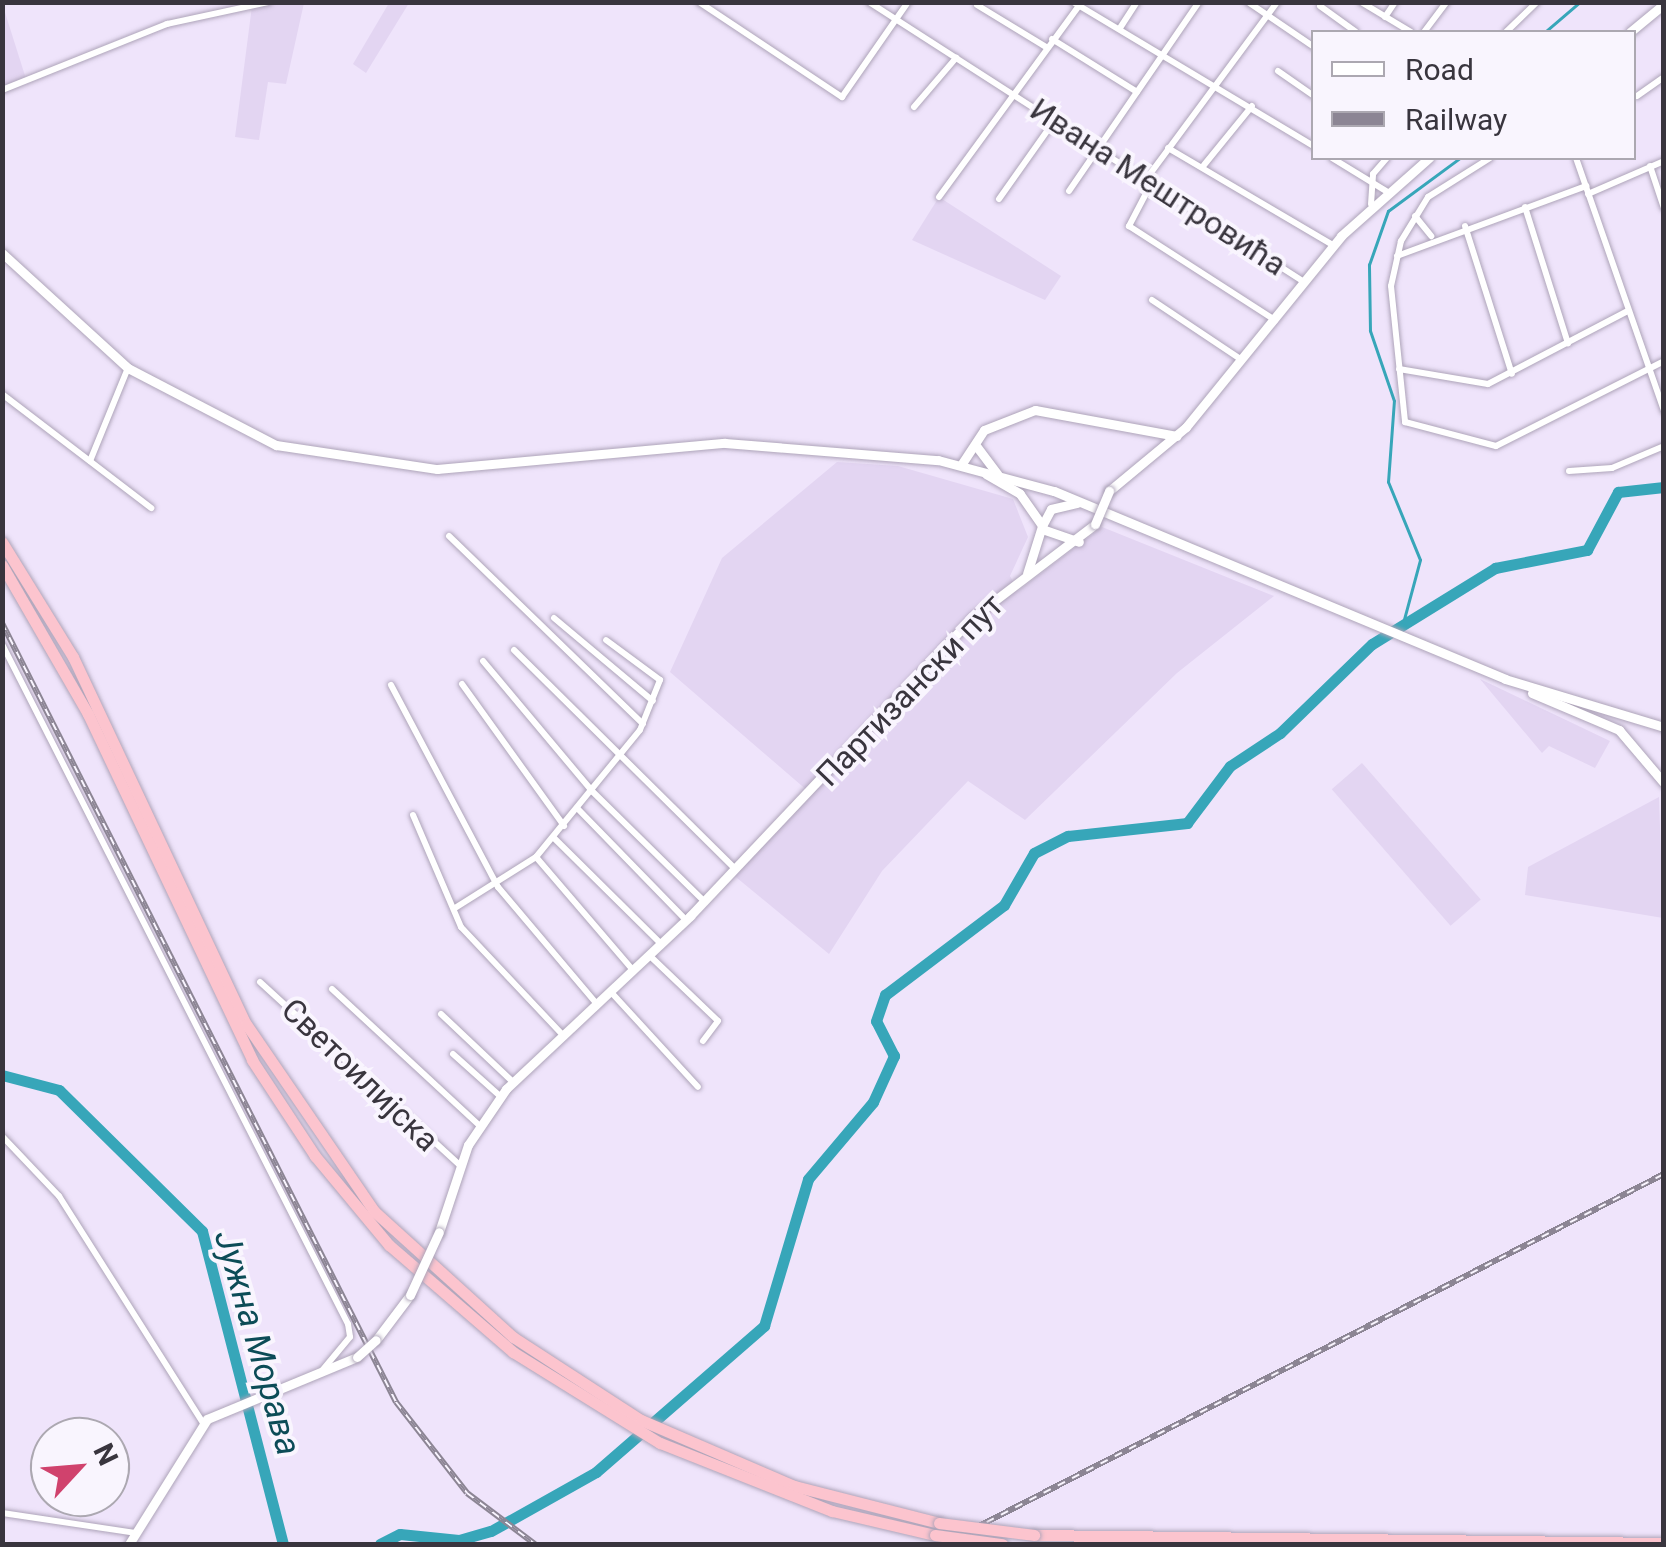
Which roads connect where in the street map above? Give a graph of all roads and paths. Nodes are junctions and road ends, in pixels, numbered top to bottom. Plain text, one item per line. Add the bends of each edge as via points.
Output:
1 (268, 2) edge
2 (699, 2) edge
3 (869, 2) edge
4 (908, 2) edge
5 (1138, 2) edge
6 (1199, 2) edge
7 (1248, 2) edge
8 (1277, 2) edge
9 (1361, 2) edge
10 (1395, 2) edge
11 (1447, 2) edge
12 (1537, 2) edge
13 (1077, 4) edge
14 (1664, 4) edge
15 (977, 5) edge
16 (1320, 6) dead end
17 (1267, 15) junction
18 (1385, 17) junction
19 (897, 21) junction
20 (1120, 28) junction
21 (1353, 30) edge
22 (1408, 30) edge
23 (1426, 30) edge
24 (1508, 30) edge
25 (1632, 30) edge
26 (1052, 39) junction
27 (1311, 45) edge
28 (1046, 47) junction
29 (1164, 53) junction
30 (956, 58) junction
31 (1278, 71) dead end
32 (1664, 77) edge
33 (1215, 82) junction
34 (2, 90) edge
35 (1137, 92) junction
36 (1012, 94) junction
37 (1311, 94) edge
38 (1636, 96) dead end
39 (1252, 106) junction
40 (914, 107) dead end
41 (1055, 120) junction
42 (1311, 144) edge
43 (1098, 148) junction
44 (1168, 148) junction
45 (1335, 160) edge
46 (1385, 160) edge
47 (1426, 160) edge
48 (1486, 160) edge
49 (1577, 160) edge
50 (1664, 162) edge
51 (1204, 165) junction
52 (1650, 166) junction
53 (1150, 180) junction
54 (1371, 181) junction
55 (1587, 190) junction
56 (1070, 191) dead end
57 (1386, 191) junction
58 (939, 197) dead end
59 (999, 199) dead end
60 (1371, 204) junction
61 (1525, 207) junction
62 (1664, 208) edge
63 (1414, 215) junction
64 (1465, 226) junction
65 (1430, 236) junction
66 (1333, 245) junction
67 (2, 253) edge
68 (1397, 256) junction
69 (1304, 282) junction
70 (1152, 300) dead end
71 (1626, 312) junction
72 (1276, 320) junction
73 (1568, 343) junction
74 (1244, 361) junction
75 (1664, 361) edge
76 (1645, 367) junction
77 (128, 368) junction
78 (1399, 369) junction
79 (1512, 374) junction
80 (2, 394) edge
81 (1664, 410) edge
82 (1134, 430) junction
83 (1178, 436) junction
84 (976, 444) junction
85 (1664, 446) edge
86 (1153, 453) junction
87 (90, 461) junction
88 (961, 465) junction
89 (981, 470) junction
90 (1569, 471) dead end
91 (998, 474) junction
92 (1084, 504) junction
93 (151, 508) dead end
94 (1042, 527) junction
95 (449, 536) dead end
96 (2, 542) edge
97 (1080, 542) junction
98 (2, 564) edge
99 (1026, 576) junction
100 (554, 618) dead end
101 (606, 640) dead end
102 (2, 644) edge
103 (514, 650) dead end
104 (483, 661) dead end
105 (462, 684) dead end
106 (1518, 684) junction
107 (391, 685) dead end
108 (653, 701) junction
109 (643, 724) junction
110 (1664, 727) edge
111 (619, 759) junction
112 (1664, 784) edge
113 (592, 791) junction
114 (578, 809) junction
115 (413, 816) dead end
116 (564, 826) junction
117 (554, 838) junction
118 (536, 857) junction
119 (735, 869) junction
120 (498, 887) junction
121 (704, 902) junction
122 (455, 908) junction
123 (686, 920) junction
124 (661, 944) junction
125 (649, 955) junction
126 (632, 969) junction
127 (260, 982) dead end
128 (332, 989) dead end
129 (610, 991) junction
130 (596, 1003) junction
131 (441, 1014) dead end
132 (562, 1034) junction
133 (703, 1041) dead end
134 (453, 1054) dead end
135 (513, 1082) junction
136 (698, 1087) dead end
137 (500, 1096) junction
138 (479, 1125) junction
139 (2, 1136) edge
140 (462, 1166) junction
141 (319, 1374) junction
142 (203, 1423) junction
143 (638, 1425) junction
144 (2, 1512) edge
145 (937, 1529) junction
146 (136, 1533) junction
147 (1664, 1543) edge
148 (128, 1544) edge
149 (1002, 1544) edge

1 - 34 street via 167,24
2 - 19 street via 846,96
3 - 19 street, Ивана Мештровића
4 - 19 street
5 - 20 street
6 - 29 street
7 - 17 street
8 - 17 street
9 - 18 street
10 - 18 street
11 - 23 street
12 - 24 street
13 - 20 street
13 - 26 street
14 - 25 main road
15 - 28 street
16 - 21 street
17 - 27 street
17 - 33 street
18 - 22 street
19 - 30 street, Ивана Мештровића
20 - 29 street
26 - 28 street
26 - 35 street
28 - 36 street
29 - 33 street
29 - 35 street
30 - 36 street, Ивана Мештровића
30 - 40 street
31 - 37 street
32 - 38 street
33 - 39 street
33 - 44 street
35 - 43 street
36 - 41 street, Ивана Мештровића
36 - 58 street
39 - 42 street
39 - 51 street
41 - 43 street, Ивана Мештровића
41 - 59 street
43 - 53 street, Ивана Мештровића
43 - 56 street
44 - 51 street
44 - 53 street
45 - 54 street
46 - 54 street
47 - 57 main road, Партизански пут
48 - 63 street via 1444,184
49 - 55 street
50 - 52 street
51 - 66 street
52 - 55 street
52 - 62 street
53 - 69 street, Ивана Мештровића
53 - 72 street via 1127,222
54 - 57 street
54 - 60 street
55 - 61 street
55 - 71 street
57 - 60 main road, Партизански пут
60 - 66 main road, Партизански пут
61 - 64 street
61 - 73 street
63 - 65 street
63 - 68 street
64 - 65 street
64 - 79 street
65 - 68 street
66 - 69 main road, Партизански пут
67 - 77 main road
68 - 78 street
69 - 72 main road, Партизански пут
70 - 74 street
71 - 73 street
71 - 76 street
72 - 74 main road, Партизански пут
73 - 79 street
74 - 83 main road, Партизански пут
75 - 76 street
76 - 78 street via 1524,434 1479,445 1404,420
76 - 81 street
77 - 87 street
77 - 88 main road via 238,430 381,467 796,442
78 - 79 street via 1469,386
80 - 87 street
82 - 83 main road
82 - 84 main road via 1035,410 984,430
82 - 86 main road
83 - 86 main road, Партизански пут
84 - 88 main road
84 - 91 main road
85 - 90 street via 1612,468
86 - 97 main road, Партизански пут, bridge via 1110,491
87 - 93 street
88 - 89 main road
89 - 91 main road
89 - 94 main road via 1020,494
91 - 92 main road
92 - 94 main road via 1057,505
92 - 106 main road
94 - 97 main road
94 - 99 main road
95 - 109 street
96 - 143 highway via 81,673 246,1024 322,1146 461,1295
97 - 99 main road, Партизански пут
98 - 143 highway via 96,729 227,1012 315,1156 436,1290
99 - 119 main road, Партизански пут via 962,628
100 - 108 street
101 - 108 street via 658,677
102 - 141 street via 348,1324 350,1337
103 - 111 street
104 - 113 street
105 - 116 street
106 - 110 main road
106 - 112 main road via 1619,730
107 - 120 street
108 - 109 street
109 - 111 street
111 - 113 street
111 - 119 street
113 - 114 street
113 - 121 street
114 - 116 street
114 - 123 street
115 - 122 street
116 - 117 street
117 - 118 street
117 - 124 street
118 - 120 street
118 - 126 street
119 - 121 main road, Партизански пут
120 - 122 street
120 - 130 street
121 - 123 main road, Партизански пут
122 - 132 street via 461,927
123 - 124 main road, Партизански пут
124 - 125 main road, Партизански пут
125 - 126 main road, Партизански пут
125 - 133 street via 718,1022
126 - 129 main road, Партизански пут
127 - 140 street, Светоилијска
128 - 138 street
129 - 130 main road, Партизански пут
129 - 136 street
130 - 132 main road, Партизански пут
131 - 135 street
132 - 135 main road, Партизански пут
134 - 137 street
135 - 137 main road, Партизански пут
137 - 138 main road, Партизански пут
138 - 140 main road, Партизански пут
139 - 142 street via 59,1196
140 - 141 main road, Партизански пут, bridge via 410,1294 376,1340
141 - 142 main road, Партизански пут via 224,1408
142 - 146 main road
143 - 145 highway via 794,1486
144 - 146 street
145 - 147 highway, bridge
145 - 149 highway, bridge
146 - 148 main road

